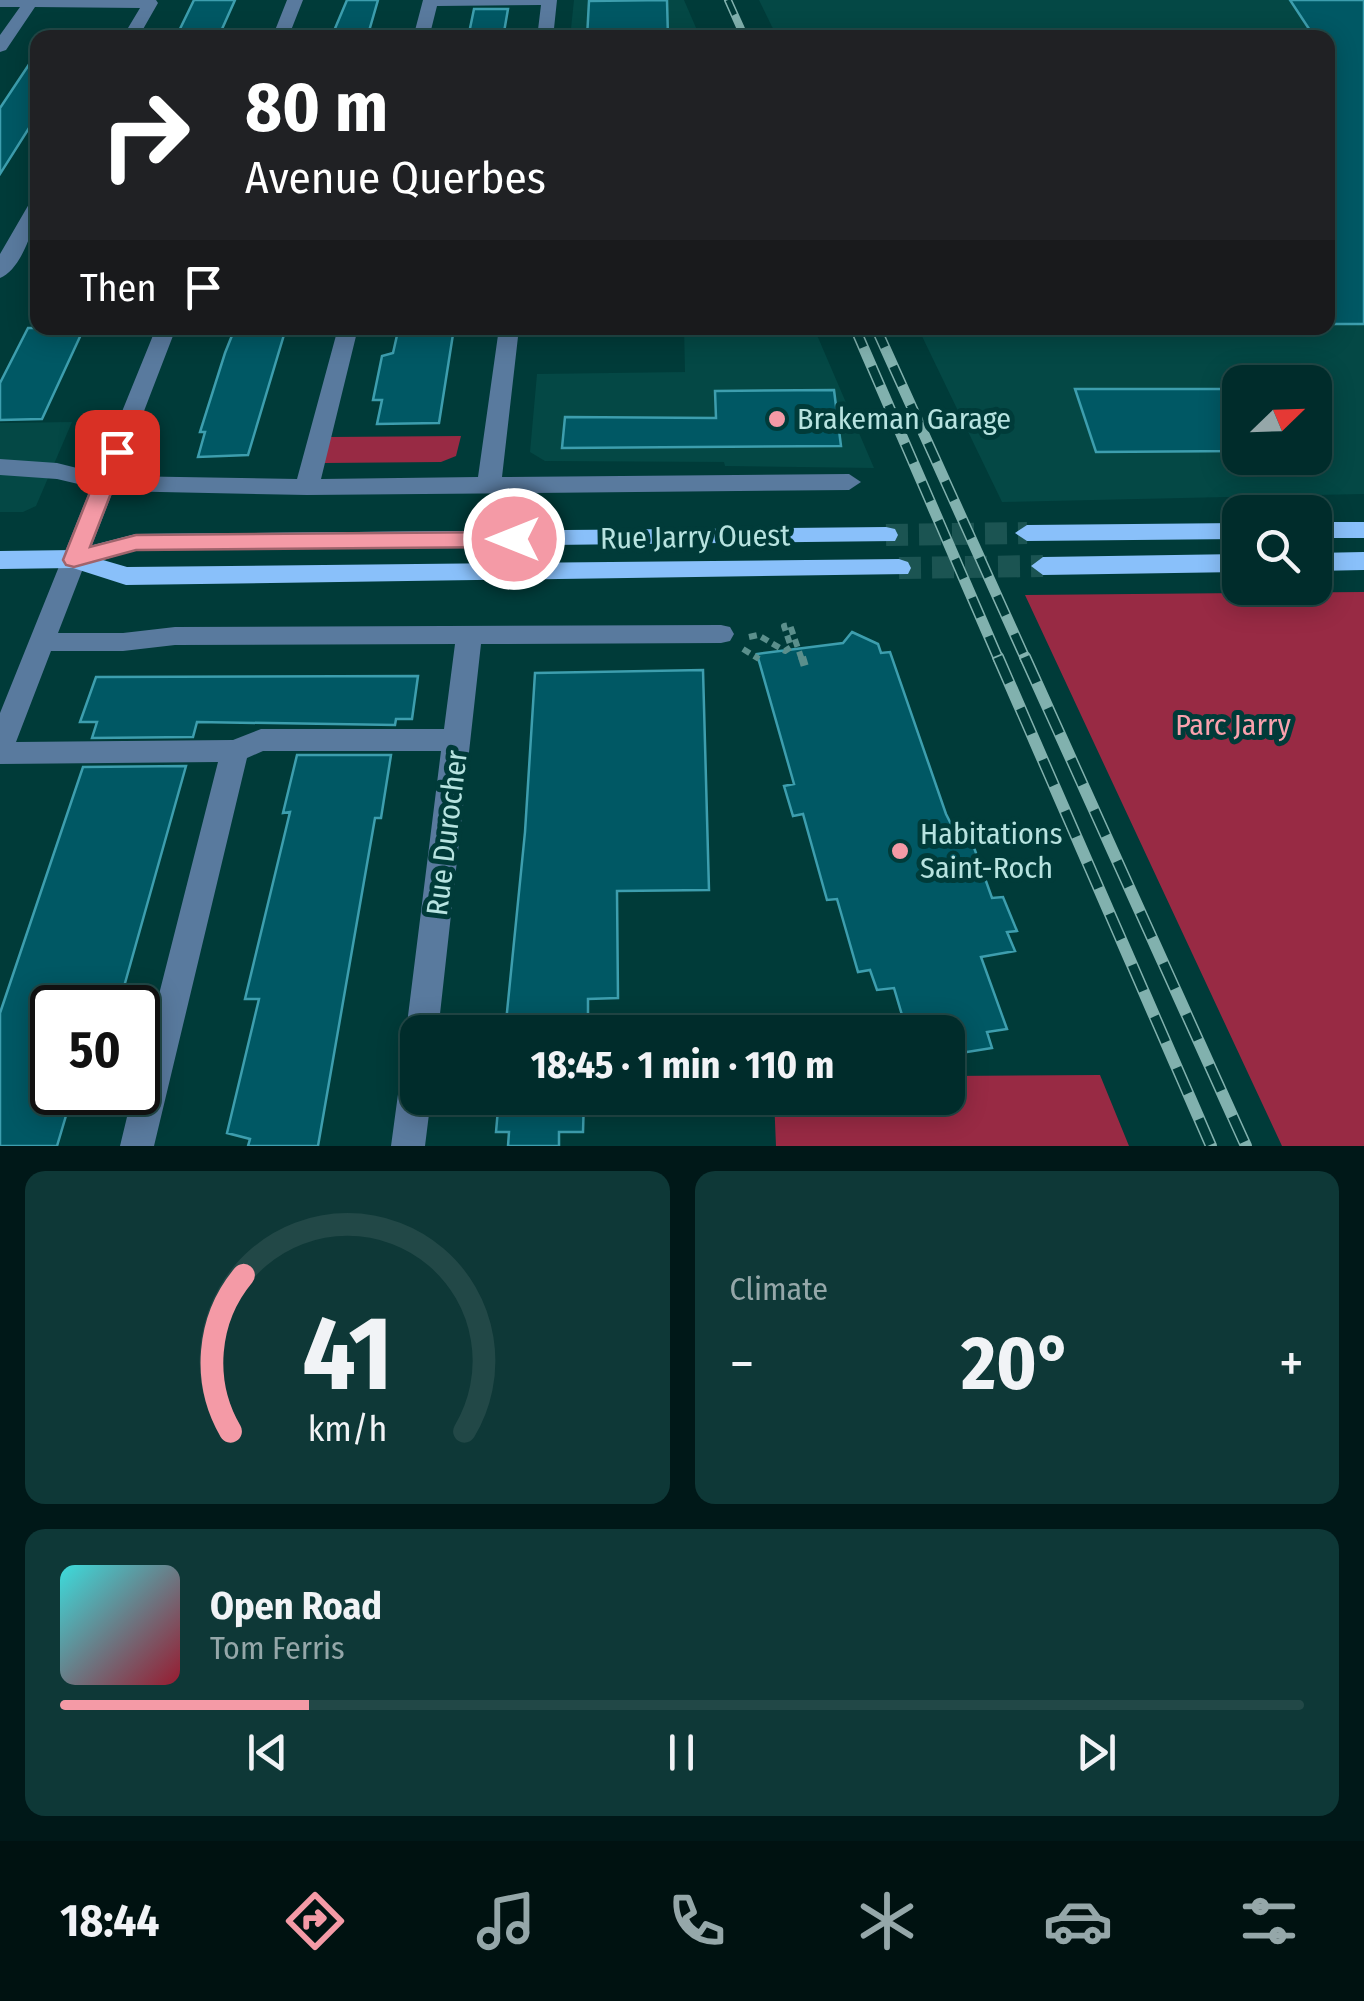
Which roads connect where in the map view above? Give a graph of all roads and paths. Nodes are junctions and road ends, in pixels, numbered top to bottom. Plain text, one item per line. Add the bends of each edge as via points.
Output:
1 (295, 0) edge
2 (549, 0) edge
3 (31, 1) edge
4 (0, 2) edge
5 (135, 30) edge
6 (283, 30) edge
7 (423, 30) edge
8 (545, 30) edge
9 (0, 47) edge
10 (30, 218) edge
11 (0, 272) edge
12 (163, 335) edge
13 (346, 335) edge
14 (508, 335) edge
15 (2, 473) edge
16 (104, 482) junction
17 (850, 482) dead end
18 (490, 486) junction
19 (308, 487) junction
20 (1332, 530) edge
21 (1364, 530) edge
22 (1222, 531) edge
23 (1027, 533) tunnel mouth
24 (886, 535) tunnel mouth
25 (0, 560) edge
26 (74, 560) junction
27 (1332, 562) edge
28 (1364, 562) edge
29 (1222, 563) edge
30 (1043, 566) tunnel mouth
31 (900, 568) tunnel mouth
32 (469, 634) junction
33 (721, 634) dead end
34 (758, 635) dead end
35 (41, 642) junction
36 (806, 670) dead end
37 (458, 740) junction
38 (0, 750) edge
39 (234, 751) junction
40 (424, 1015) edge
41 (412, 1115) edge
42 (137, 1146) edge
43 (408, 1146) edge

1 - 6 street
2 - 7 street via 430,1
2 - 8 street
3 - 4 street
3 - 5 street via 150,3
3 - 9 street
10 - 11 street
12 - 16 street
13 - 19 street
14 - 18 street
15 - 16 street, Rue Jarry Ouest via 57,470
16 - 19 street, Rue Jarry Ouest
16 - 26 street
17 - 18 street, Rue Jarry Ouest
18 - 19 street, Rue Jarry Ouest
20 - 21 main road
22 - 23 main road
24 - 26 main road, Rue Jarry Ouest via 136,542
25 - 26 main road, Rue Jarry Ouest
26 - 31 main road, Rue Jarry Ouest via 126,576
26 - 35 street
27 - 28 main road
29 - 30 main road
32 - 33 street
32 - 35 street
32 - 37 street, Rue Durocher
34 - 36 path via 786,652 791,647 784,626 790,625
35 - 38 street
37 - 39 street via 260,740
37 - 40 street, Rue Durocher
38 - 39 street
39 - 42 street
41 - 43 street

